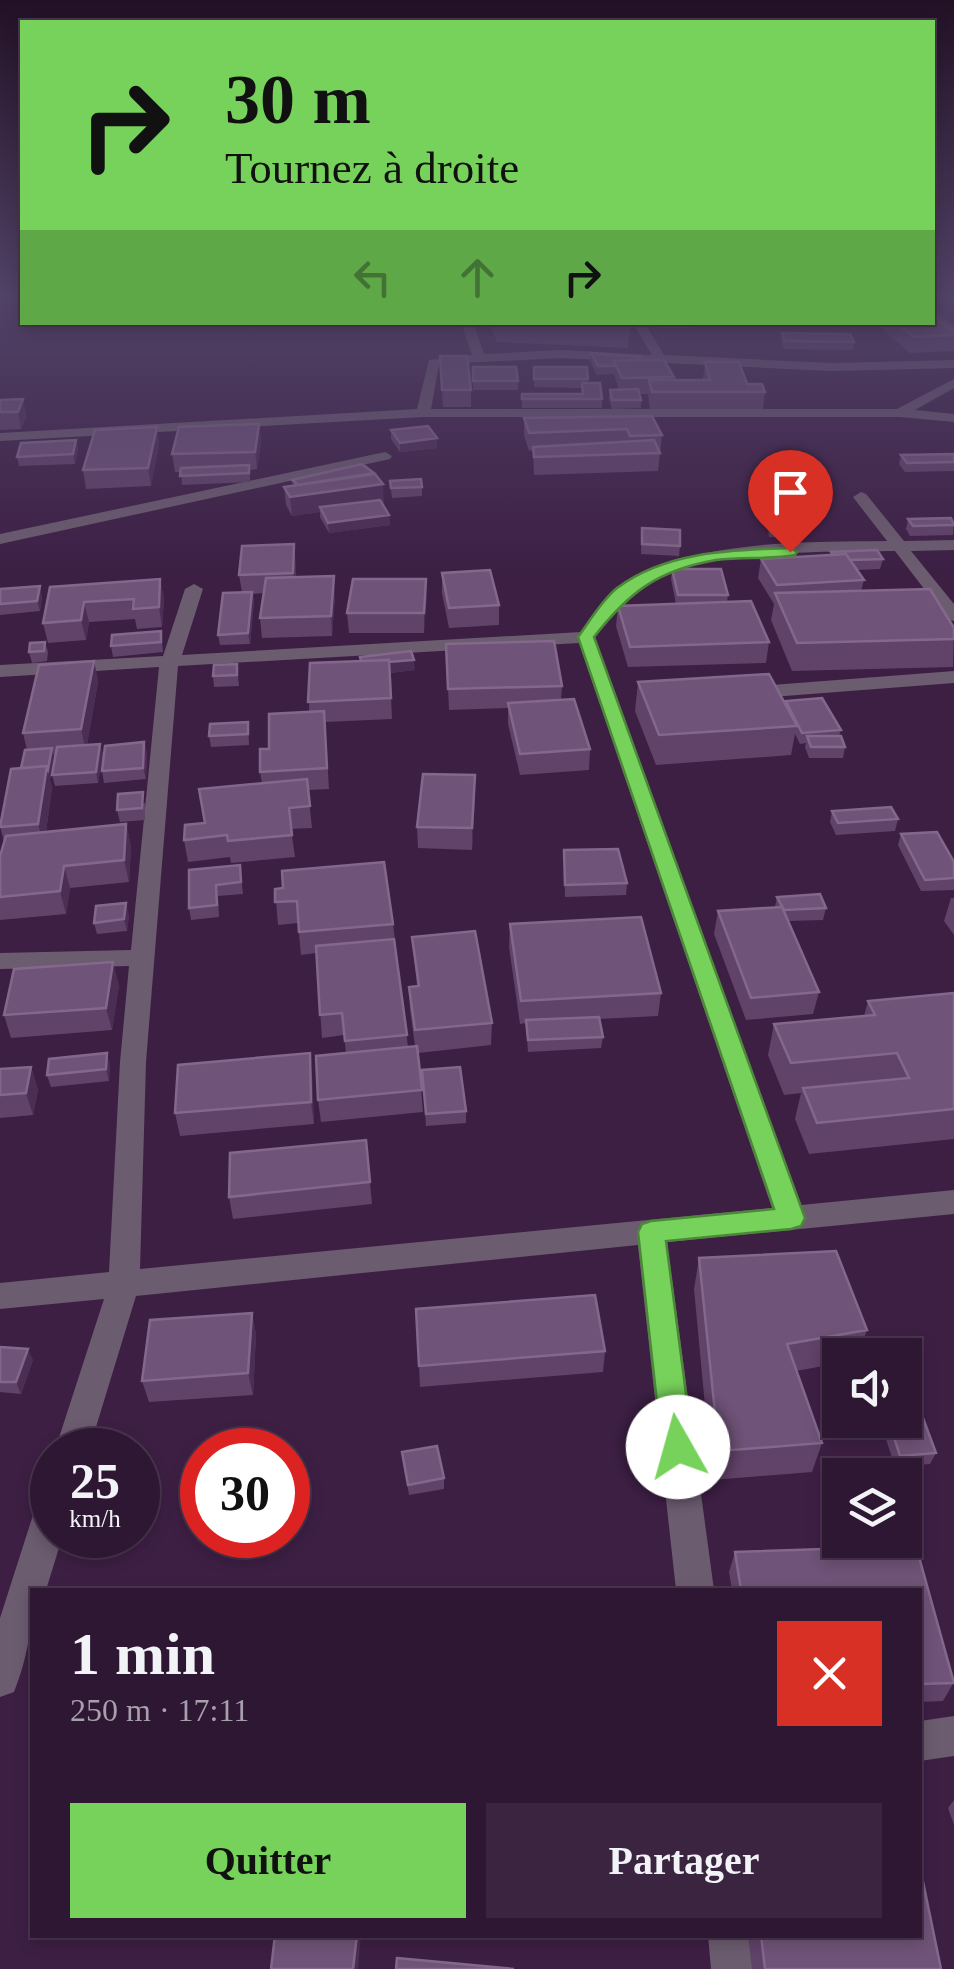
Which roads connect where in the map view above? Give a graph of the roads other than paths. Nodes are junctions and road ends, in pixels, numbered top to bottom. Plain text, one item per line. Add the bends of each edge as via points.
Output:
1 (428, 387) edge
2 (949, 387) edge
3 (423, 413) junction
4 (900, 413) junction
5 (954, 418) edge
6 (0, 437) edge
7 (385, 456) dead end
8 (860, 498) dead end
9 (0, 539) edge
10 (954, 545) edge
11 (900, 547) junction
12 (194, 589) dead end
13 (954, 616) edge
14 (586, 637) junction
15 (170, 664) junction
16 (0, 671) edge
17 (954, 677) edge
18 (724, 694) edge
19 (144, 958) junction
20 (0, 961) edge
21 (954, 1202) edge
22 (791, 1218) junction
23 (651, 1232) junction
24 (124, 1284) junction
25 (0, 1296) edge
26 (79, 1428) edge
27 (38, 1558) edge
28 (696, 1588) edge
29 (0, 1678) edge
30 (954, 1736) edge
31 (922, 1740) edge
32 (730, 1938) edge
33 (733, 1969) edge

1 - 3 street
2 - 4 street
3 - 4 street
3 - 6 street
4 - 5 street
7 - 9 street
8 - 11 street
10 - 11 street
11 - 13 street
11 - 14 street via 716,556 659,571 620,593
12 - 15 street
14 - 15 street
14 - 22 street via 619,702
15 - 16 street
15 - 19 street
17 - 18 street
19 - 20 street
19 - 24 street
21 - 22 street
22 - 23 street
23 - 24 street
23 - 28 street
24 - 25 street
24 - 26 street
27 - 29 street
30 - 31 street
32 - 33 street

